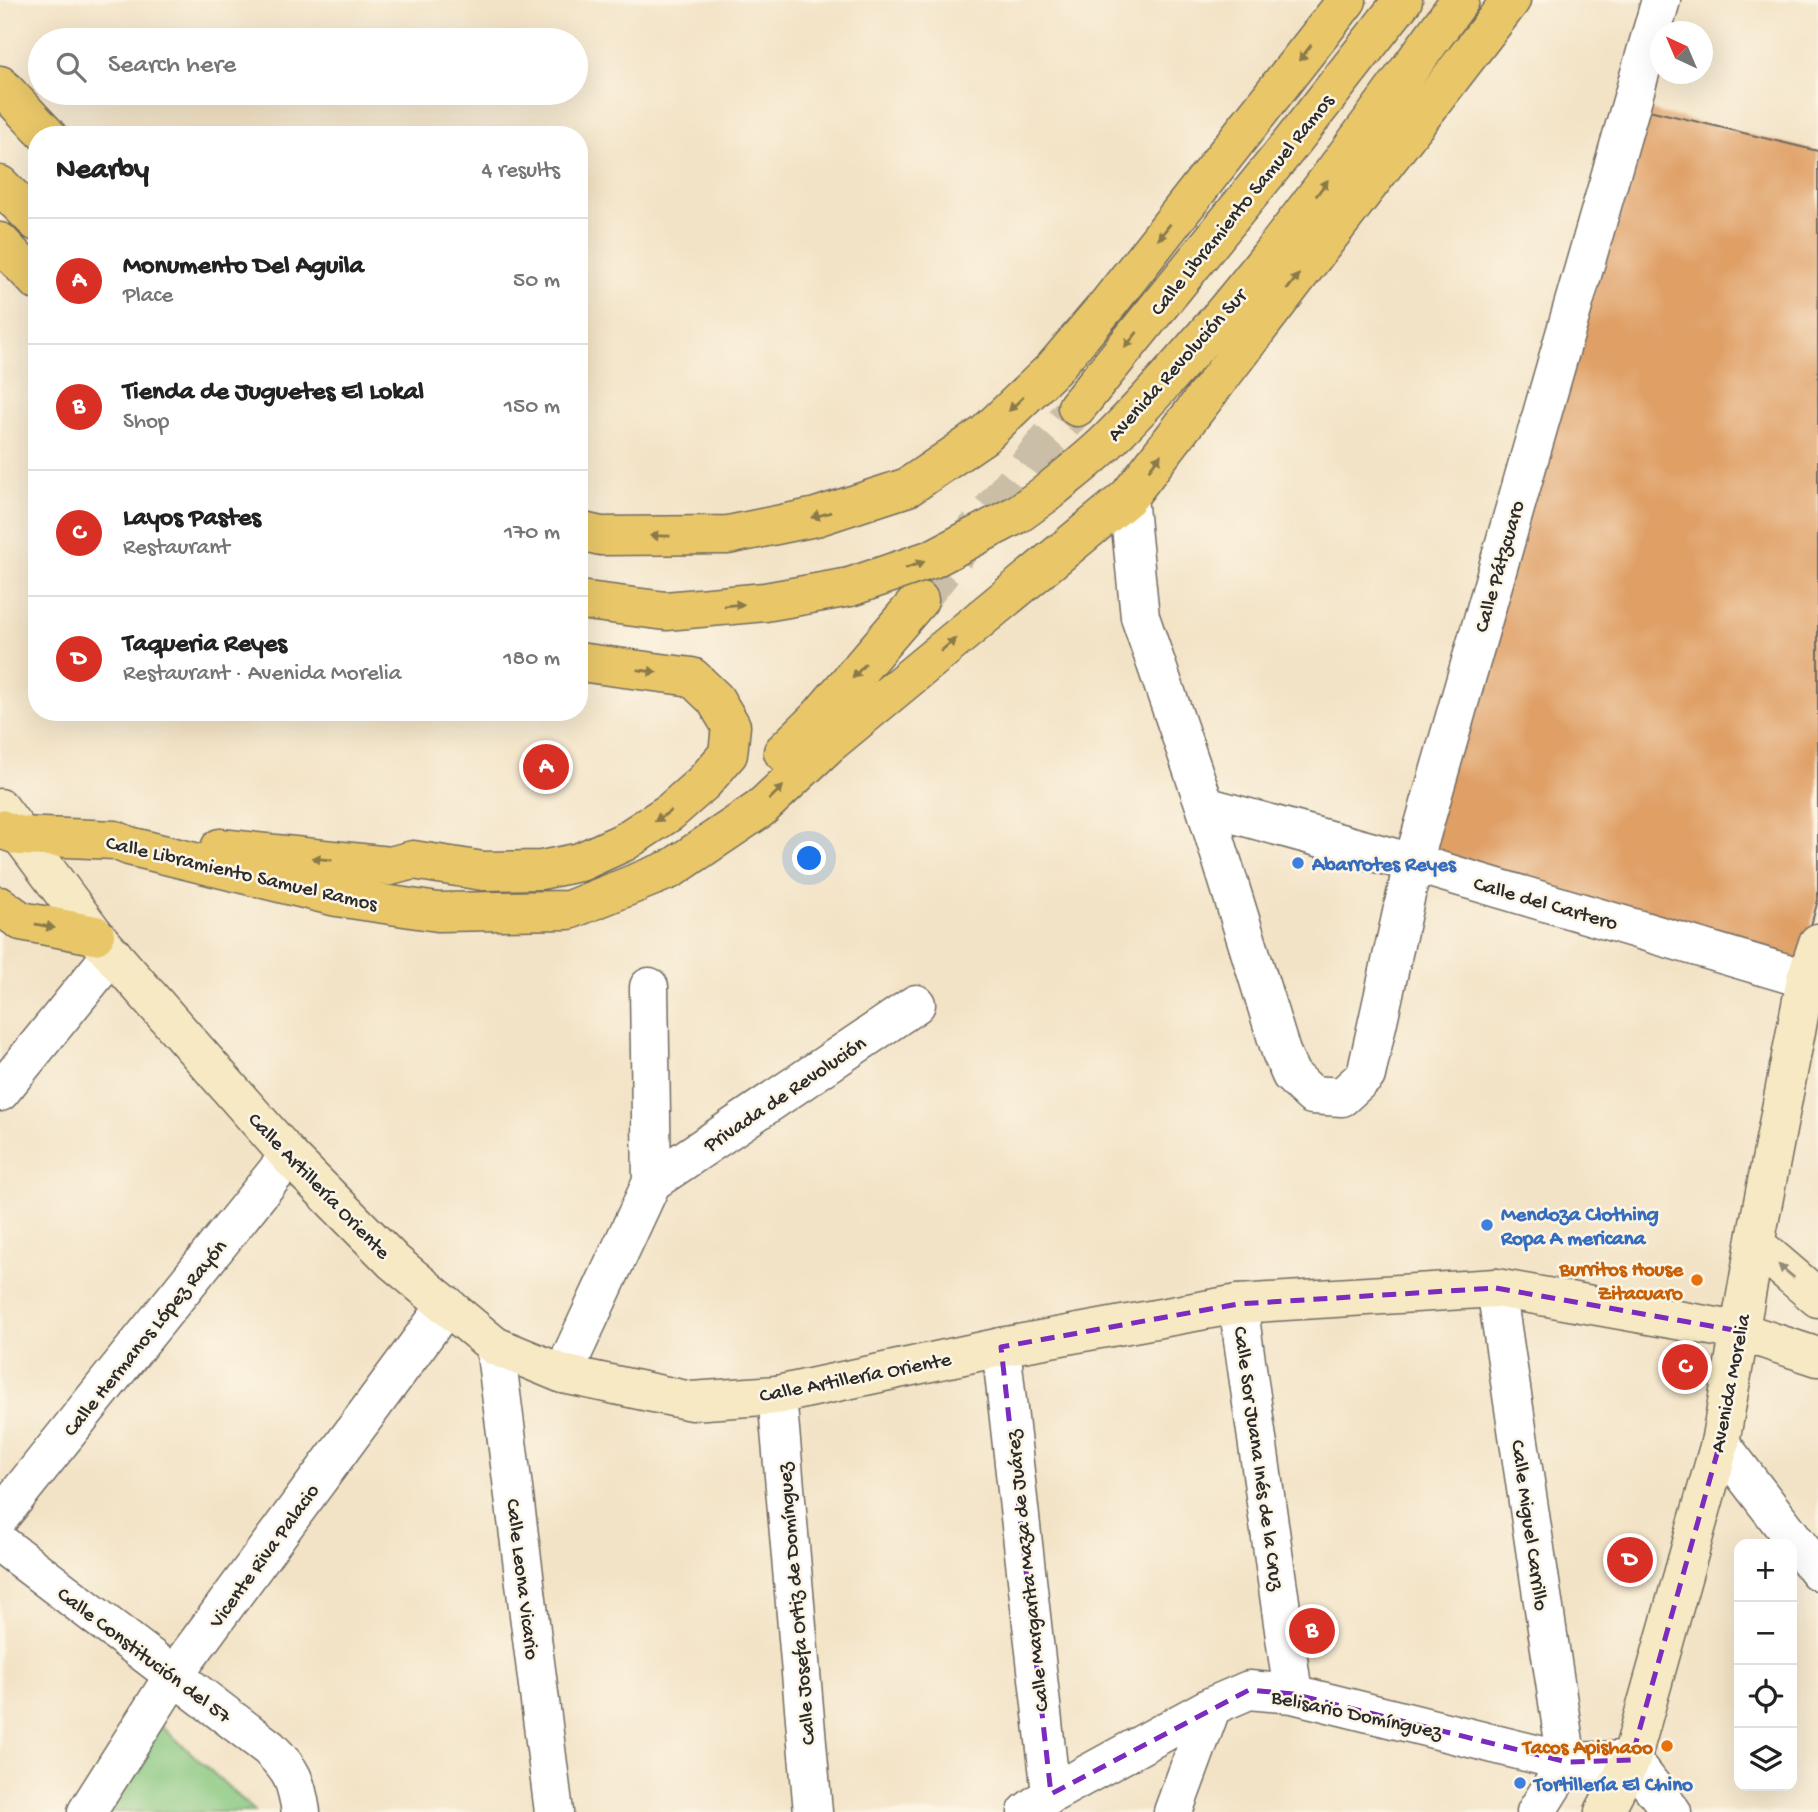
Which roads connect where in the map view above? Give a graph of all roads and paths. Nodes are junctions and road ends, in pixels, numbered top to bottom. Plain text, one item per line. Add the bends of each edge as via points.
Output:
1 (1347, 0) edge
2 (1403, 0) edge
3 (1460, 0) edge
4 (1511, 0) edge
5 (1661, 0) edge
6 (0, 85) edge
7 (39, 126) edge
8 (0, 185) edge
9 (28, 213) edge
10 (0, 242) edge
11 (28, 272) edge
12 (1077, 407) tunnel mouth
13 (1128, 497) junction
14 (588, 533) edge
15 (919, 600) tunnel mouth
16 (588, 601) edge
17 (588, 663) edge
18 (1205, 806) junction
19 (7, 825) edge
20 (115, 840) junction
21 (1413, 863) junction
22 (390, 866) junction
23 (0, 906) edge
24 (1818, 943) edge
25 (103, 945) junction
26 (1806, 979) junction
27 (649, 987) dead end
28 (916, 1004) dead end
29 (0, 1092) edge
30 (289, 1156) junction
31 (652, 1182) junction
32 (1755, 1244) junction
33 (1496, 1287) junction
34 (1818, 1298) edge
35 (1238, 1304) junction
36 (447, 1305) junction
37 (1739, 1331) junction
38 (495, 1346) junction
39 (1001, 1347) junction
40 (1818, 1357) edge
41 (563, 1374) junction
42 (778, 1395) junction
43 (1720, 1443) junction
44 (0, 1517) edge
45 (0, 1543) edge
46 (1818, 1570) edge
47 (174, 1675) junction
48 (1293, 1694) junction
49 (1212, 1706) junction
50 (1631, 1760) junction
51 (1567, 1762) junction
52 (1039, 1803) edge
53 (87, 1812) edge
54 (301, 1812) edge
55 (554, 1812) edge
56 (813, 1812) edge
57 (1173, 1812) edge
58 (1536, 1812) edge
59 (1604, 1812) edge
60 (1672, 1812) edge

1 -> 14 main road via 1109,303 1053,369 984,435 908,487 816,517 728,535
2 -> 12 main road, Calle Libramiento Samuel Ramos
16 -> 3 main road, Avenida Revolución Sur, bridge via 666,611 765,602 850,587 932,559 1018,514 1105,443 1159,388 1283,241
13 -> 4 main road
5 - 21 street, Calle Pátzcuaro
6 - 7 main road
8 - 9 main road
10 - 11 main road
13 - 18 street via 1139,617
20 -> 13 main road, Calle Libramiento Samuel Ramos via 337,897 438,912 569,910 671,869 760,809 829,744
15 -> 22 main road, Calle Libramiento Samuel Ramos via 817,719 711,821 636,863 558,888 454,891 406,882
17 -> 22 main road via 692,677 715,699 731,726 728,754 670,812 624,842 580,862 541,870 483,871 413,860
18 - 21 street, Calle del Cartero
18 - 21 street, Calle Pátzcuaro via 1281,1052 1291,1075 1312,1095 1342,1097 1366,1075
19 - 20 main road, Calle Libramiento Samuel Ramos
19 - 25 street, Calle Artillería Oriente
22 -> 20 main road
21 - 26 street, Calle del Cartero
23 -> 25 main road via 21,921
24 - 26 street, Avenida Morelia
25 - 29 street
25 - 30 street, Calle Artillería Oriente
26 - 32 street, Avenida Morelia
27 - 31 street
28 - 31 street, Privada de Revolución
30 - 36 street, Calle Artillería Oriente via 394,1262
30 - 44 street, Calle Hermanos López Rayón
31 - 41 street
34 -> 32 street
32 - 37 street, Avenida Morelia
33 - 35 street, Calle Artillería Oriente
33 - 37 street, Calle Artillería Oriente
33 - 51 street, Calle Miguel Carrillo
35 - 39 street, Calle Artillería Oriente
35 - 48 street, Calle Sor Juana Inés de la Cruz
36 - 38 street, Calle Artillería Oriente
36 - 47 street, Vicente Riva Palacio
37 - 40 street, Calle Artillería Oriente
37 - 43 street, Avenida Morelia
38 - 41 street, Calle Artillería Oriente
38 - 55 street, Calle Leona Vicario
39 - 42 street, Calle Artillería Oriente
39 - 52 street, Calle Margarita Maza de Juárez
41 - 42 street, Calle Artillería Oriente via 691,1401
42 - 56 street, Calle Josefa Ortiz de Domínguez
43 - 46 street
43 - 50 street, Avenida Morelia
45 - 47 street, Calle Constitución del 57
47 - 53 street, Vicente Riva Palacio
47 - 54 street, Calle Constitución del 57 via 288,1768
48 - 49 street, Belisario Domínguez via 1249,1690
48 - 51 street, Belisario Domínguez
49 - 52 street, Belisario Domínguez
49 - 57 street
50 - 51 street, Belisario Domínguez
50 - 59 street, Avenida Morelia
50 - 60 street
51 - 58 street

